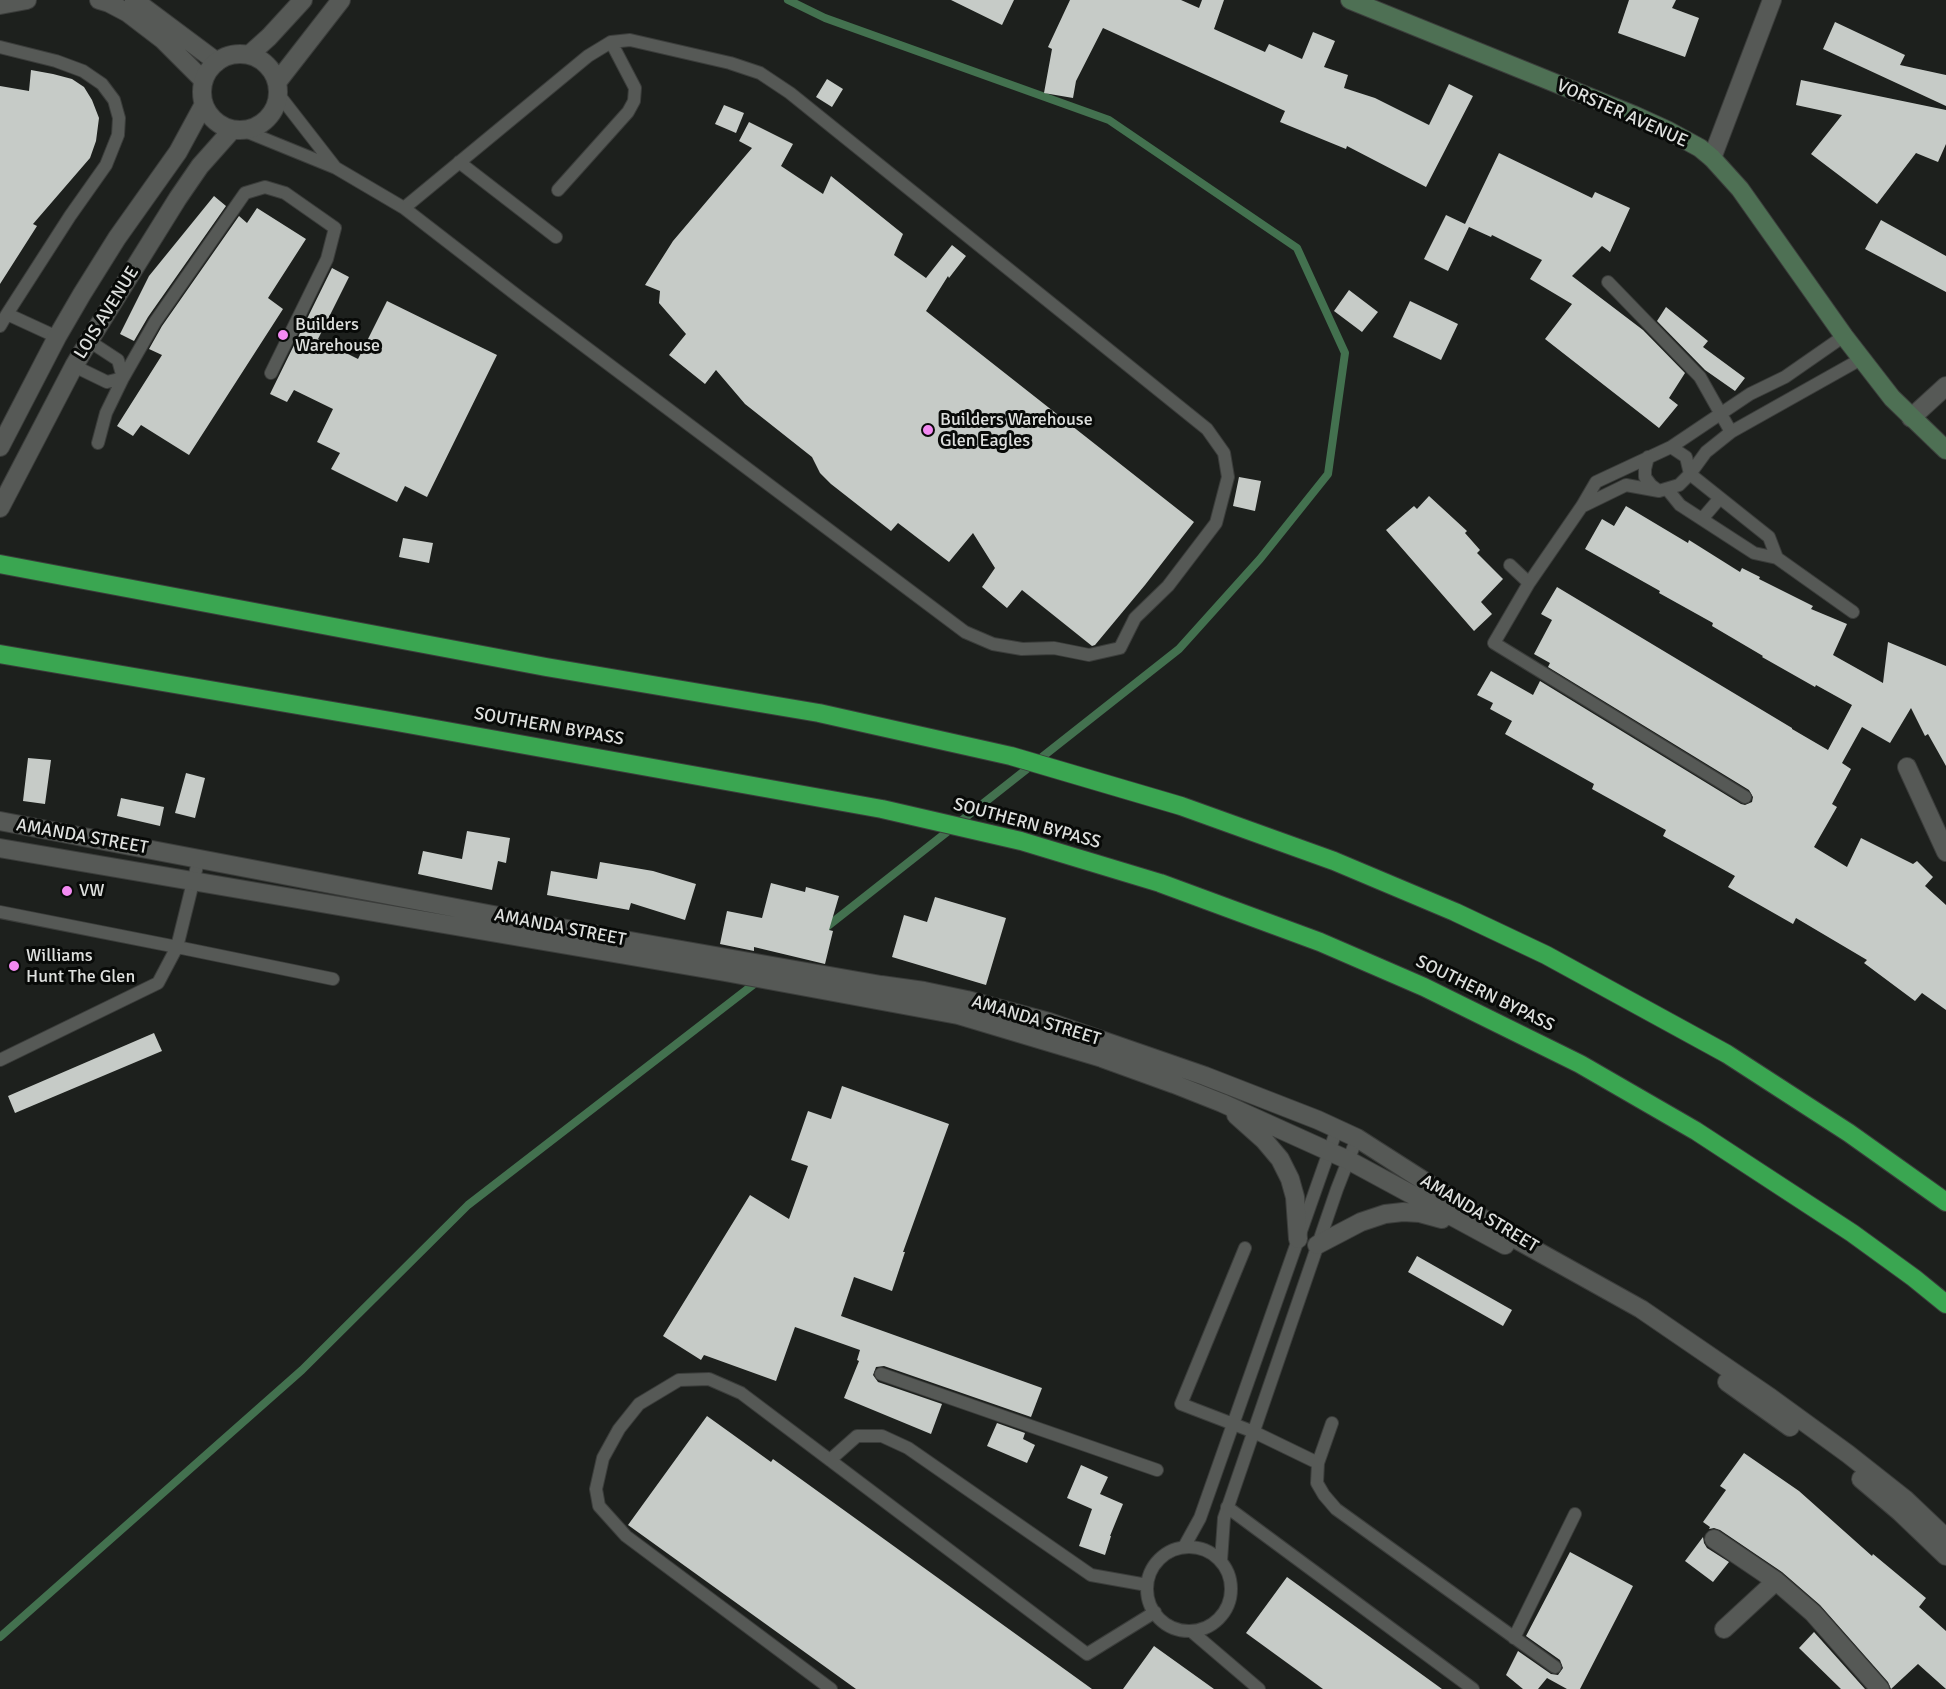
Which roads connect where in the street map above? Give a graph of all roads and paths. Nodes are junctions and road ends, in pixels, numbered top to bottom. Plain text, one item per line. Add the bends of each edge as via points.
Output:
1 (27, 0) edge
2 (99, 0) edge
3 (303, 0) edge
4 (341, 0) edge
5 (1350, 0) edge
6 (1772, 0) edge
7 (132, 4) edge
8 (0, 5) edge
9 (611, 42) junction
10 (0, 47) edge
11 (249, 55) junction
12 (217, 62) junction
13 (203, 80) junction
14 (278, 88) junction
15 (204, 104) junction
16 (239, 130) junction
17 (1712, 158) junction
18 (459, 162) junction
19 (336, 168) junction
20 (558, 190) dead end
21 (404, 208) junction
22 (556, 237) dead end
23 (1608, 282) dead end
24 (7, 314) junction
25 (0, 326) edge
26 (1844, 336) junction
27 (57, 337) junction
28 (89, 341) junction
29 (1861, 359) junction
30 (74, 366) junction
31 (271, 373) dead end
32 (123, 378) junction
33 (1946, 386) edge
34 (1721, 412) junction
35 (1911, 418) junction
36 (1731, 432) junction
37 (98, 443) dead end
38 (0, 447) edge
39 (1671, 447) junction
40 (1946, 450) edge
41 (1648, 457) junction
42 (1690, 474) junction
43 (1663, 490) junction
44 (1720, 498) junction
45 (1582, 506) junction
46 (0, 508) edge
47 (1702, 519) junction
48 (1777, 558) junction
49 (0, 564) edge
50 (1510, 565) dead end
51 (1529, 583) junction
52 (1853, 612) dead end
53 (0, 654) edge
54 (1907, 767) dead end
55 (1745, 797) dead end
56 (0, 821) edge
57 (0, 848) edge
58 (1946, 852) edge
59 (199, 858) junction
60 (194, 881) junction
61 (0, 912) edge
62 (177, 947) junction
63 (333, 979) dead end
64 (0, 1060) edge
65 (1222, 1103) junction
66 (1337, 1129) junction
67 (1357, 1138) junction
68 (1329, 1151) junction
69 (1348, 1160) junction
70 (1946, 1202) edge
71 (1467, 1225) junction
72 (1298, 1239) junction
73 (1317, 1245) junction
74 (1245, 1248) dead end
75 (1946, 1304) edge
76 (881, 1374) dead end
77 (1332, 1423) dead end
78 (1232, 1424) junction
79 (1254, 1432) junction
80 (830, 1460) junction
81 (1318, 1463) junction
82 (1156, 1470) dead end
83 (1227, 1507) junction
84 (1575, 1514) dead end
85 (1946, 1538) edge
86 (1714, 1539) dead end
87 (1184, 1547) junction
88 (1946, 1556) edge
89 (1221, 1561) junction
90 (1776, 1581) junction
91 (1147, 1585) junction
92 (1155, 1612) junction
93 (1724, 1629) dead end
94 (1191, 1631) junction
95 (1514, 1638) junction
96 (1555, 1667) dead end
97 (831, 1689) edge
98 (1259, 1689) edge
99 (1473, 1689) edge
100 (1880, 1689) edge

1 - 8 street
2 - 7 street
3 - 11 street
4 - 14 street, LOIS AVENUE
5 - 17 main road, VORSTER AVENUE via 1634,115
6 - 17 street
7 - 12 street
7 - 13 street
9 - 18 lane via 588,56
9 - 20 lane via 635,88 633,101 628,112
9 - 21 lane via 630,39 730,63 783,88 1207,429 1224,453 1228,477 1216,523 1168,586 1135,618 1119,648 1089,655 1054,648 1022,649 993,644 965,632
10 - 24 lane via 83,71 102,84 114,99 119,118 118,135 106,165
11 - 12 street via 227,56
11 - 14 street via 272,69
12 - 13 street
13 - 15 street
14 - 16 street, LOIS AVENUE via 276,107 269,118 258,127
14 - 19 lane
15 - 16 street via 220,125
15 - 27 street, LOIS AVENUE via 178,152 117,238
16 - 19 lane
16 - 28 street, LOIS AVENUE via 201,166 178,198
17 - 26 main road, VORSTER AVENUE via 1746,198
18 - 21 lane
18 - 22 lane
19 - 21 lane
23 - 34 lane via 1700,378
24 - 25 lane
24 - 27 lane
26 - 29 main road, VORSTER AVENUE
26 - 34 lane via 1785,377
27 - 38 street, LOIS AVENUE
28 - 30 street, LOIS AVENUE
28 - 32 lane via 118,360
29 - 35 main road, VORSTER AVENUE
29 - 36 lane
30 - 32 lane via 107,382
30 - 46 street, LOIS AVENUE
31 - 32 lane via 327,259 334,228 285,193 265,187 245,193 155,322
32 - 37 lane via 106,413
33 - 35 street
34 - 36 lane
34 - 39 lane
35 - 40 main road, VORSTER AVENUE
36 - 42 lane via 1706,452
39 - 41 lane
39 - 42 lane via 1686,457
41 - 43 lane via 1645,477
41 - 45 lane via 1596,482
42 - 43 lane via 1679,485
42 - 44 lane
43 - 45 lane via 1626,485
43 - 47 lane
44 - 47 lane
44 - 48 lane via 1769,537
45 - 51 lane
47 - 48 lane via 1754,553
48 - 52 lane
49 - 70 highway via 546,667 819,713 1011,756 1181,806 1334,861 1546,955 1727,1054
50 - 51 lane
51 - 55 lane via 1494,644
53 - 75 highway, SOUTHERN BYPASS via 882,808 1021,841 1160,883 1320,942 1434,992 1580,1064 1696,1131 1852,1233
54 - 58 street
56 - 59 street, AMANDA STREET
57 - 60 street, AMANDA STREET
59 - 60 lane
59 - 66 street, AMANDA STREET via 630,941 967,1000 1049,1022 1183,1068
60 - 62 lane
60 - 65 street, AMANDA STREET via 958,1016 1102,1058
61 - 62 lane
62 - 63 lane
62 - 64 lane via 159,983
65 - 68 street, AMANDA STREET
65 - 72 street via 1280,1159 1295,1197
66 - 67 street, AMANDA STREET
66 - 68 lane
67 - 69 lane
67 - 85 street, AMANDA STREET via 1510,1236 1641,1309 1848,1454
68 - 69 street, AMANDA STREET
68 - 72 lane
69 - 71 street, AMANDA STREET
69 - 73 lane
71 - 73 street via 1420,1213 1385,1214
71 - 88 street, AMANDA STREET via 1652,1330 1848,1468
72 - 78 lane
73 - 79 lane
74 - 78 lane via 1181,1404
76 - 82 lane
77 - 81 lane
78 - 79 lane
78 - 87 lane via 1200,1518
79 - 81 lane
79 - 83 lane
80 - 91 lane via 857,1436 882,1436 908,1448 1091,1575
80 - 92 lane via 1087,1654
80 - 97 lane via 741,1393 709,1379 679,1380 639,1404 626,1420 603,1458 596,1489 599,1506 626,1536
81 - 95 lane via 1317,1483 1336,1509
83 - 89 lane
83 - 99 lane
84 - 95 lane
86 - 90 street
87 - 89 lane via 1210,1552
87 - 91 lane via 1158,1560
89 - 94 lane via 1228,1573 1230,1599 1216,1621
90 - 93 street
90 - 100 street via 1813,1613
91 - 92 lane
92 - 94 lane via 1164,1623
94 - 98 lane
95 - 96 lane

